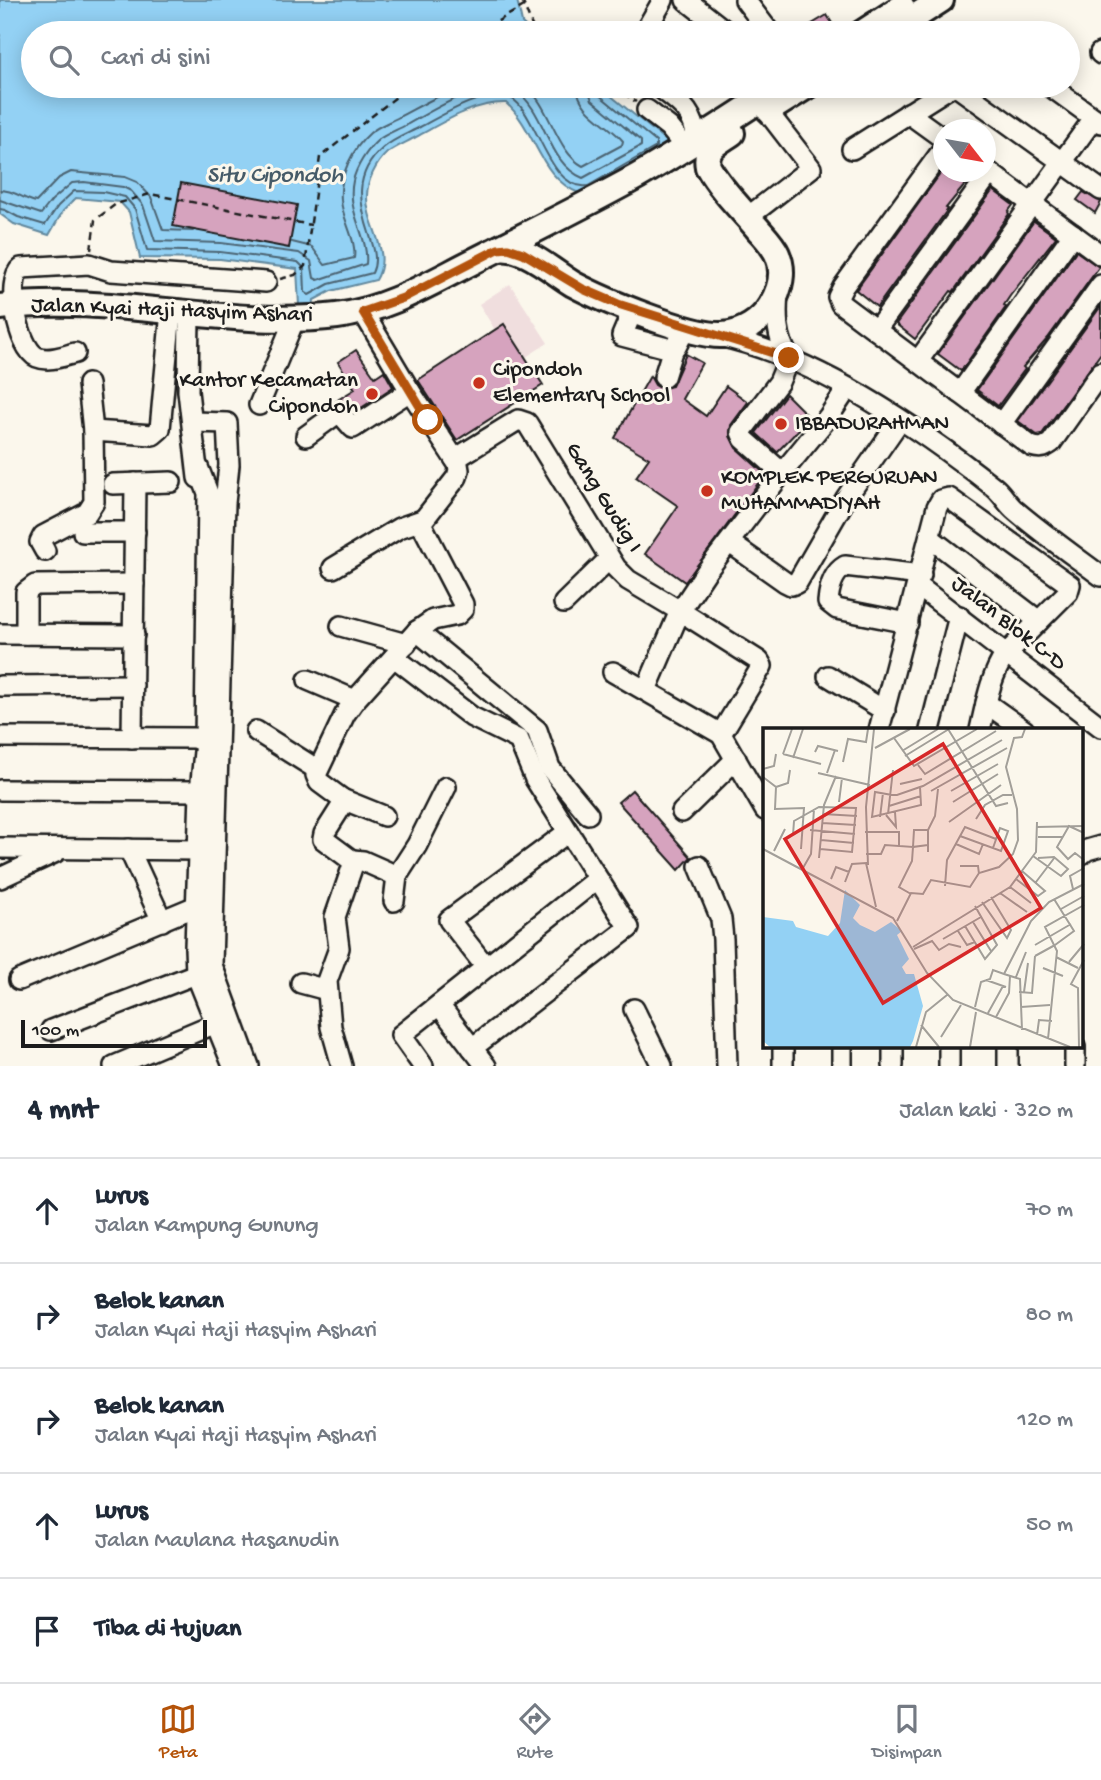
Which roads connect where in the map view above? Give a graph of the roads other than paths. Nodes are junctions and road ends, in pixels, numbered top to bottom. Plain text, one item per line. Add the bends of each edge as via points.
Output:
1 (663, 0) edge
2 (686, 0) edge
3 (745, 0) edge
4 (941, 0) edge
5 (910, 11) edge
6 (650, 21) edge
7 (715, 21) edge
8 (762, 21) edge
9 (888, 21) edge
10 (673, 98) edge
11 (764, 98) edge
12 (766, 98) edge
13 (771, 98) edge
14 (934, 98) edge
15 (971, 98) edge
16 (1067, 98) edge
17 (647, 110) road end
18 (908, 114) junction
19 (1097, 120) edge
20 (933, 132) edge
21 (691, 143) junction
22 (852, 149) dead end
23 (933, 162) edge
24 (1062, 162) junction
25 (709, 170) junction
26 (638, 175) junction
27 (996, 177) edge
28 (980, 182) edge
29 (1101, 190) edge
30 (1031, 204) junction
31 (748, 217) junction
32 (537, 231) junction
33 (1073, 234) junction
34 (498, 249) junction
35 (1101, 254) edge
36 (529, 257) junction
37 (267, 282) dead end
38 (1101, 285) edge
39 (779, 287) junction
40 (7, 306) edge
41 (180, 312) junction
42 (363, 312) junction
43 (295, 318) junction
44 (876, 330) junction
45 (686, 337) junction
46 (75, 353) dead end
47 (789, 358) junction
48 (918, 361) junction
49 (1101, 372) edge
50 (664, 377) dead end
51 (88, 384) dead end
52 (847, 389) junction
53 (410, 391) junction
54 (960, 393) junction
55 (259, 405) dead end
56 (193, 422) junction
57 (1001, 424) junction
58 (895, 427) junction
59 (93, 431) junction
60 (306, 436) dead end
61 (456, 459) junction
62 (778, 478) junction
63 (171, 482) dead end
64 (135, 483) junction
65 (113, 484) dead end
66 (1017, 504) junction
67 (422, 520) junction
68 (998, 531) junction
69 (83, 532) dead end
70 (135, 532) junction
71 (930, 538) junction
72 (730, 543) junction
73 (46, 551) dead end
74 (609, 559) junction
75 (1101, 560) edge
76 (333, 568) dead end
77 (1101, 576) edge
78 (920, 580) junction
79 (134, 584) junction
80 (564, 603) dead end
81 (680, 611) junction
82 (959, 616) junction
83 (1039, 621) junction
84 (908, 623) junction
85 (341, 626) dead end
86 (0, 634) edge
87 (26, 634) junction
88 (134, 635) junction
89 (406, 644) junction
90 (1005, 654) junction
91 (612, 671) dead end
92 (828, 676) dead end
93 (308, 680) dead end
94 (133, 685) junction
95 (0, 686) edge
96 (646, 690) junction
97 (355, 699) junction
98 (986, 703) junction
99 (884, 711) junction
100 (1101, 727) edge
101 (880, 728) edge
102 (931, 728) edge
103 (980, 728) edge
104 (1021, 728) edge
105 (256, 731) dead end
106 (721, 734) junction
107 (0, 737) edge
108 (132, 738) junction
109 (199, 740) junction
110 (737, 759) junction
111 (318, 770) junction
112 (446, 787) dead end
113 (0, 790) edge
114 (200, 791) junction
115 (342, 799) junction
116 (763, 806) edge
117 (682, 811) dead end
118 (588, 814) dead end
119 (384, 816) dead end
120 (568, 832) junction
121 (0, 848) edge
122 (64, 849) junction
123 (129, 849) junction
124 (198, 850) junction
125 (353, 860) junction
126 (699, 866) dead end
127 (397, 876) junction
128 (0, 878) edge
129 (597, 879) junction
130 (394, 901) dead end
131 (196, 906) junction
132 (162, 921) junction
133 (486, 967) junction
134 (196, 974) junction
135 (19, 980) dead end
136 (301, 984) dead end
137 (327, 990) junction
138 (439, 1005) junction
139 (634, 1009) dead end
140 (216, 1023) junction
141 (51, 1030) dead end
142 (472, 1048) junction
143 (783, 1048) edge
144 (842, 1048) edge
145 (893, 1048) edge
146 (949, 1048) edge
147 (1008, 1048) edge
148 (1075, 1048) edge
149 (114, 1066) edge
150 (233, 1066) edge
151 (248, 1066) edge
152 (342, 1066) edge
153 (423, 1066) edge
154 (486, 1066) edge
155 (662, 1066) edge
156 (727, 1066) edge
157 (783, 1066) edge
158 (842, 1066) edge
159 (893, 1066) edge
160 (949, 1066) edge
161 (1008, 1066) edge
162 (1075, 1066) edge

1 - 6 street
2 - 7 street
3 - 8 street
4 - 5 main road
5 - 9 main road
10 - 21 street via 688,110 695,124
11 - 21 main road, Jalan Kyai Haji Hasyim Ashari
12 - 25 main road, Jalan Kyai Haji Hasyim Ashari via 711,148 706,158
13 - 31 street via 811,168
14 - 18 street
15 - 24 street
16 - 19 street
17 - 21 street
18 - 20 street
18 - 22 street
19 - 24 street
21 - 26 main road, Jalan Kyai Haji Hasyim Ashari
23 - 44 street via 839,293 841,304
24 - 29 street
24 - 30 street
25 - 26 main road via 688,162
25 - 31 main road
26 - 32 main road, Jalan Kyai Haji Hasyim Ashari
27 - 30 street
28 - 44 street
30 - 33 street
30 - 48 street
31 - 39 main road via 778,257
32 - 34 main road, Jalan Kyai Haji Hasyim Ashari
32 - 36 main road via 528,243
33 - 35 street
33 - 54 street
34 - 36 main road via 513,249
34 - 42 main road, Jalan Kyai Haji Hasyim Ashari via 403,298
36 - 45 main road via 629,319
37 - 40 street via 111,271 89,264 21,268
38 - 57 street
39 - 45 main road via 768,309 751,326 726,334
39 - 47 street via 778,331
40 - 41 main road, Jalan Kyai Haji Hasyim Ashari via 110,305
40 - 46 street via 28,351 46,360
41 - 43 main road, Jalan Kyai Haji Hasyim Ashari
41 - 56 street
41 - 59 street via 160,429 153,435
42 - 43 main road, Jalan Kyai Haji Hasyim Ashari
42 - 53 street
43 - 55 street
44 - 48 street
45 - 47 street via 734,339
45 - 50 street
47 - 52 street
47 - 62 street via 779,382 741,432 778,469
48 - 54 street
49 - 57 street via 1045,448 1031,446
51 - 59 street
52 - 58 street
52 - 62 street
53 - 60 street via 353,428 339,412
53 - 61 street
54 - 57 street
56 - 109 street via 198,467
56 - 151 street via 220,423 216,464 225,503 212,965
58 - 66 street
58 - 72 street via 846,498 797,583 785,582
59 - 73 street via 94,502 86,513 43,536 40,542
61 - 67 street via 458,474
61 - 74 street, Gang Gudig I via 524,420
62 - 72 street
63 - 64 street
64 - 65 street
64 - 70 street
66 - 68 street
66 - 75 street
66 - 77 street
67 - 76 street via 399,528
67 - 89 street via 463,609 457,615 433,620
68 - 71 street via 945,498 937,507
68 - 83 street via 1070,585 1068,593
69 - 70 street
70 - 79 street
71 - 78 street
71 - 83 street
72 - 81 street
74 - 80 street
74 - 81 street, Gang Gudig I via 628,580
78 - 82 street, Jalan Blok C-D
78 - 84 street
78 - 84 street via 845,566 830,588 828,602 837,609
79 - 87 street via 35,585 26,593
79 - 88 street
81 - 96 street
81 - 106 street, Gang Gudig I via 762,666
82 - 90 street, Jalan Blok C-D
82 - 102 street
83 - 90 street
84 - 99 street
85 - 89 street
86 - 87 street
87 - 88 street
88 - 94 street
89 - 97 street
89 - 118 street via 537,730 550,768
89 - 120 street via 472,717 519,740 535,779
90 - 98 street
90 - 100 street, Jalan Blok C-D
91 - 96 street
92 - 99 street
93 - 97 street
94 - 95 street
94 - 108 street
96 - 106 street
97 - 111 street
98 - 103 street
98 - 104 street
99 - 101 street
105 - 111 street
106 - 110 street
107 - 108 street
108 - 109 street
109 - 114 street
110 - 116 street
110 - 117 street
111 - 115 street via 318,782
112 - 127 street
113 - 114 street
114 - 124 street
115 - 119 street
115 - 125 street via 323,839
120 - 129 street
120 - 133 street via 449,920
121 - 122 street
122 - 123 street
122 - 128 street
123 - 124 street
123 - 132 street
124 - 131 street
125 - 127 street
125 - 137 street via 335,917 340,948
126 - 156 street via 723,939
127 - 130 street
129 - 133 street
129 - 142 street via 629,928
131 - 132 street
131 - 134 street
132 - 135 street
133 - 138 street
134 - 140 street
134 - 141 street
136 - 137 street
137 - 152 street
138 - 142 street
138 - 153 street via 401,1035
139 - 155 street
140 - 149 street
140 - 150 street
142 - 154 street
143 - 157 street
144 - 158 street
145 - 159 street
146 - 160 street
147 - 161 street
148 - 162 street

